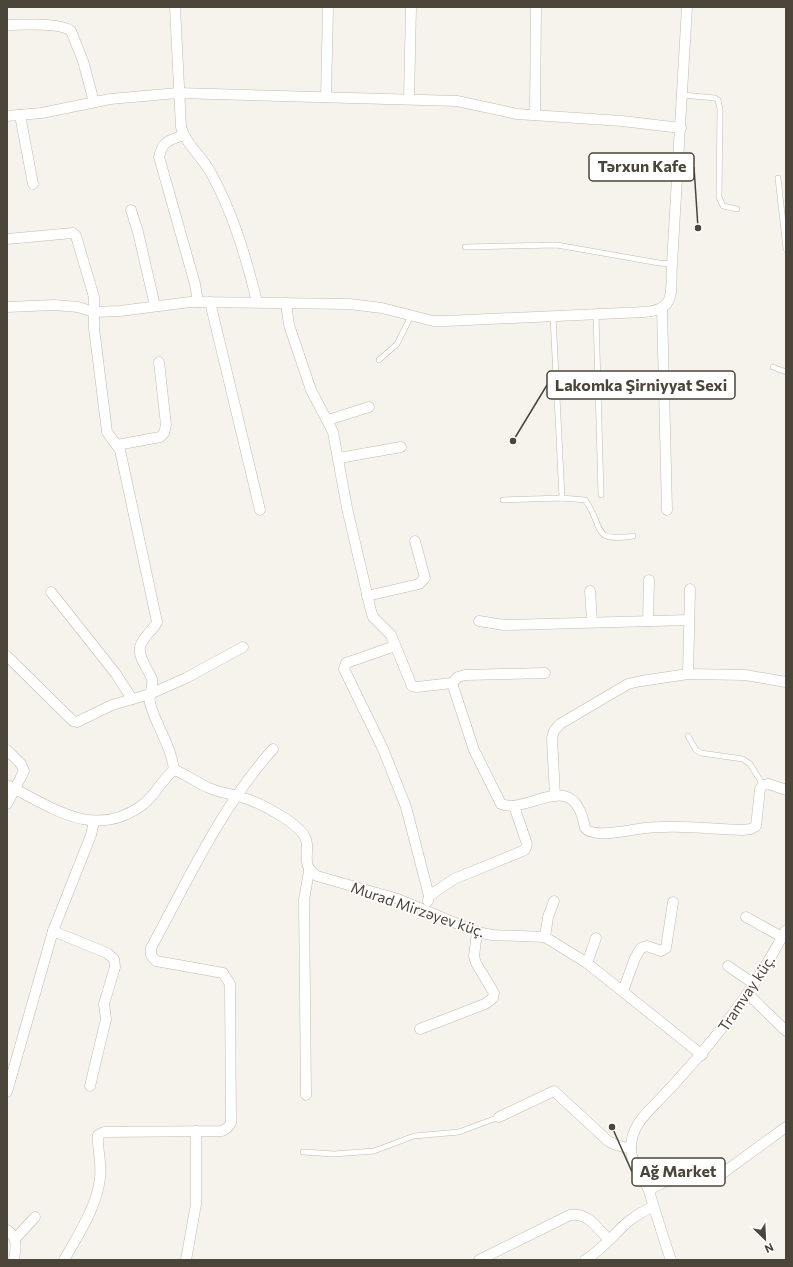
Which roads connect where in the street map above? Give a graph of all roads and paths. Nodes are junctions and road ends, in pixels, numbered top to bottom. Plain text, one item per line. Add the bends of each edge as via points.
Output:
1 (175, 7) edge
2 (328, 7) edge
3 (411, 7) edge
4 (536, 7) edge
5 (687, 7) edge
6 (7, 25) edge
7 (178, 93) junction
8 (682, 95) junction
9 (326, 97) junction
10 (409, 99) junction
11 (94, 102) junction
12 (20, 115) junction
13 (535, 115) junction
14 (7, 116) edge
15 (681, 128) junction
16 (183, 135) junction
17 (778, 178) dead end
18 (33, 184) dead end
19 (737, 208) dead end
20 (131, 210) dead end
21 (7, 239) edge
22 (464, 247) dead end
23 (786, 249) edge
24 (672, 264) junction
25 (198, 302) junction
26 (210, 302) junction
27 (257, 302) junction
28 (286, 303) junction
29 (154, 306) junction
30 (7, 307) edge
31 (662, 309) junction
32 (94, 312) junction
33 (596, 314) junction
34 (411, 316) junction
35 (553, 316) junction
36 (379, 360) dead end
37 (159, 362) dead end
38 (773, 367) dead end
39 (786, 372) edge
40 (369, 407) dead end
41 (328, 420) junction
42 (117, 445) junction
43 (401, 447) dead end
44 (339, 458) junction
45 (601, 495) dead end
46 (562, 498) junction
47 (503, 500) dead end
48 (260, 510) dead end
49 (667, 510) dead end
50 (634, 536) dead end
51 (415, 541) dead end
52 (649, 580) dead end
53 (690, 589) dead end
54 (590, 591) dead end
55 (51, 592) dead end
56 (367, 596) junction
57 (689, 620) junction
58 (479, 621) dead end
59 (648, 621) junction
60 (592, 622) junction
61 (395, 646) junction
62 (243, 647) dead end
63 (7, 656) edge
64 (545, 673) dead end
65 (688, 674) junction
66 (786, 682) edge
67 (452, 683) junction
68 (150, 694) junction
69 (132, 699) junction
70 (688, 736) dead end
71 (272, 749) dead end
72 (7, 750) edge
73 (174, 770) junction
74 (764, 785) junction
75 (10, 787) edge
76 (786, 790) edge
77 (235, 796) junction
78 (555, 796) junction
79 (7, 804) edge
80 (514, 806) junction
81 (94, 822) junction
82 (309, 871) junction
83 (429, 896) junction
84 (554, 901) dead end
85 (673, 902) dead end
86 (426, 909) junction
87 (746, 917) dead end
88 (53, 931) junction
89 (477, 932) junction
90 (784, 933) edge
91 (545, 937) junction
92 (596, 938) dead end
93 (587, 963) junction
94 (728, 966) dead end
95 (754, 984) junction
96 (623, 991) junction
97 (748, 994) junction
98 (420, 1029) dead end
99 (786, 1031) edge
100 (702, 1055) junction
101 (90, 1086) dead end
102 (7, 1092) edge
103 (306, 1095) dead end
104 (499, 1117) joint
105 (786, 1127) edge
106 (196, 1131) junction
107 (631, 1149) junction
108 (303, 1152) dead end
109 (649, 1190) junction
110 (653, 1207) junction
111 (35, 1216) dead end
112 (7, 1230) edge
113 (15, 1239) junction
114 (609, 1240) junction
115 (14, 1260) edge
116 (64, 1260) edge
117 (186, 1260) edge
118 (479, 1260) edge
119 (585, 1260) edge
120 (671, 1260) edge

1 - 7 street
2 - 9 street
3 - 10 street
4 - 13 street
5 - 8 street
6 - 11 street via 67,28 74,37
7 - 9 street
7 - 11 street
7 - 16 street
8 - 15 street
8 - 19 lane via 718,100 720,197 723,206
9 - 10 street
10 - 13 street via 457,101
11 - 12 street
12 - 14 street
12 - 18 street
13 - 15 street
15 - 24 street
16 - 25 street via 165,142 161,146 159,156
16 - 27 street via 210,171 223,196 238,235
17 - 23 lane
20 - 29 street
21 - 32 street via 73,233 92,284
22 - 24 lane via 557,245
24 - 31 street via 670,298
25 - 26 street
25 - 29 street
26 - 27 street
26 - 48 street
27 - 28 street
28 - 34 street via 349,304 382,308
28 - 41 street via 289,325 311,390
29 - 32 street
30 - 32 street via 54,305 78,307
31 - 33 street
31 - 49 street
32 - 42 street via 95,341 107,432
33 - 35 street
33 - 45 lane
34 - 35 street via 446,321
34 - 36 lane via 397,344
35 - 46 lane
37 - 42 street via 166,425 164,433
38 - 39 lane
40 - 41 street
41 - 44 street
42 - 68 street via 132,502 157,622 140,647 140,653 152,679
43 - 44 street
44 - 56 street via 347,508
46 - 47 lane
46 - 50 lane via 585,500 600,532 607,537 615,539
51 - 56 street via 425,578 419,584
52 - 59 street
53 - 57 street
54 - 60 street
55 - 69 street via 116,674
56 - 61 street via 373,618 386,629
57 - 59 street
57 - 65 street
58 - 60 street via 504,625
59 - 60 street
61 - 67 street via 412,686
61 - 83 street via 346,663 344,669 384,749 406,807
62 - 68 street
63 - 69 street via 73,721 77,722 112,705
64 - 67 street via 465,675
65 - 66 street via 745,675
65 - 78 street via 628,684 560,724 552,738
67 - 80 street via 474,750 497,800 506,806
68 - 69 street
68 - 73 street via 152,708 172,754
70 - 74 lane via 696,750 701,753 743,759 750,764
71 - 77 street
72 - 75 street via 21,764 24,771
73 - 77 street via 209,788
73 - 81 street via 142,806 124,816
74 - 76 street via 770,784
74 - 78 street via 760,789 756,826 742,830 665,827 592,833 584,828 580,810 574,802 567,797
75 - 79 street
75 - 81 street via 66,815
77 - 82 street via 249,800 297,826 305,836
77 - 106 street via 151,948 151,955 156,961 223,973 230,984 231,1123 222,1131
78 - 80 street via 538,798
80 - 83 street via 526,844 525,850 454,879
81 - 88 street
82 - 86 street, Murad Mirzəyev küç. via 317,876
82 - 103 street via 304,900
83 - 86 street
84 - 91 street via 548,916
85 - 96 street via 666,948 661,951 647,946 641,948
86 - 89 street, Murad Mirzəyev küç.
87 - 90 street
88 - 101 street via 107,953 114,959 115,967 104,1004 106,1019
88 - 102 street
89 - 91 street, Murad Mirzəyev küç.
89 - 98 street via 474,956 494,993 493,998 485,1004
90 - 95 street, Tramvay küç.
91 - 93 street, Murad Mirzəyev küç.
92 - 93 street
93 - 96 street, Murad Mirzəyev küç.
94 - 95 street
95 - 97 street, Tramvay küç.
96 - 100 street, Murad Mirzəyev küç.
97 - 99 street
97 - 100 street, Tramvay küç.
100 - 107 street, Tramvay küç. via 638,1123 631,1139
104 - 107 street via 554,1091 608,1141
104 - 108 lane via 459,1132 414,1136 374,1151 334,1154
105 - 109 street via 716,1178 664,1182
106 - 116 street via 104,1132 98,1135 101,1163 98,1191 91,1210
106 - 117 street via 196,1204
107 - 109 street via 633,1159
109 - 110 street
110 - 114 street via 639,1212
110 - 120 street
111 - 113 street
112 - 113 street
113 - 115 street
114 - 118 street via 585,1217 579,1214 570,1215
114 - 119 street

